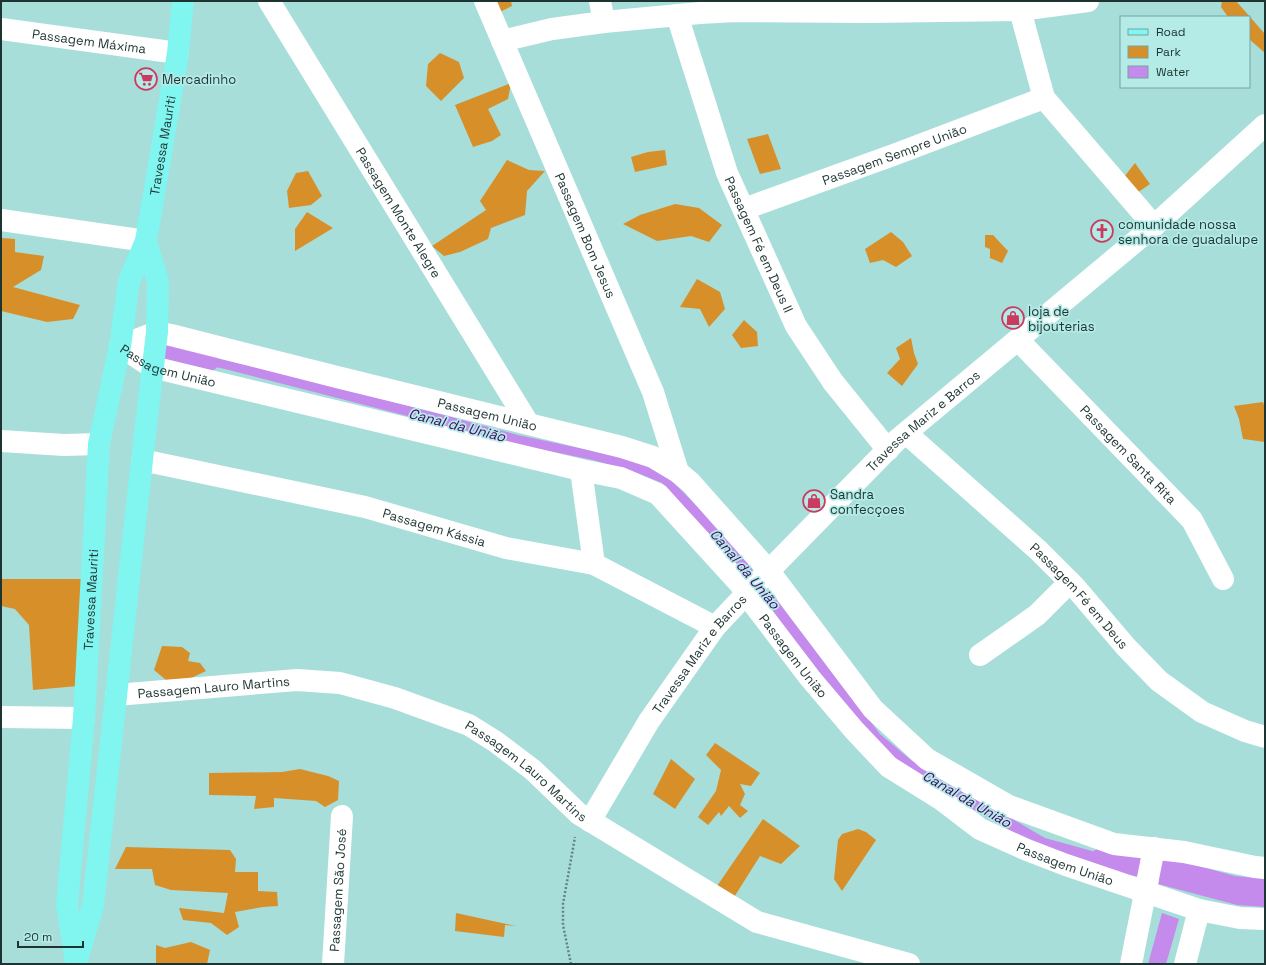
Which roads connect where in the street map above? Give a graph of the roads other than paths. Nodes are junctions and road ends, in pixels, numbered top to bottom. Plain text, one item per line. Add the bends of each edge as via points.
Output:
1 (183, 1) edge
2 (269, 1) edge
3 (485, 1) edge
4 (600, 1) edge
5 (1088, 1) edge
6 (734, 6) edge
7 (867, 6) edge
8 (1028, 7) edge
9 (677, 15) junction
10 (604, 22) junction
11 (1, 29) edge
12 (502, 42) junction
13 (178, 53) junction
14 (1044, 98) junction
15 (1265, 125) edge
16 (744, 209) junction
17 (1, 220) edge
18 (1154, 226) junction
19 (146, 241) junction
20 (157, 332) junction
21 (1018, 340) junction
22 (120, 346) junction
23 (152, 367) junction
24 (528, 423) junction
25 (906, 433) junction
26 (1, 441) edge
27 (99, 444) junction
28 (888, 450) junction
29 (142, 460) junction
30 (580, 470) junction
31 (678, 472) junction
32 (594, 564) junction
33 (1223, 579) dead end
34 (757, 582) junction
35 (1070, 582) junction
36 (714, 627) junction
37 (980, 655) dead end
38 (116, 695) junction
39 (1, 717) edge
40 (84, 718) junction
41 (1265, 736) edge
42 (342, 816) dead end
43 (585, 817) junction
44 (1153, 851) junction
45 (1265, 868) edge
46 (1146, 888) junction
47 (1199, 910) junction
48 (1265, 920) edge
49 (76, 963) edge
50 (333, 964) edge
51 (909, 964) edge
52 (1131, 964) edge
53 (1185, 964) edge

1 - 13 main road, Travessa Mauriti
2 - 24 street, Passagem Monte Alegre
3 - 12 street, Passagem Bom Jesus
4 - 10 street
5 - 8 street
6 - 7 street
6 - 9 street
7 - 8 street
8 - 14 street
9 - 10 street
9 - 16 street, Passagem Fé em Deus II via 727,173
10 - 12 street via 552,29
11 - 13 street, Passagem Máxima
12 - 31 street, Passagem Bom Jesus via 653,392
13 - 19 main road, Travessa Mauriti
14 - 16 street, Passagem Sempre União
14 - 18 street
15 - 18 street, Travessa Mariz e Barros
16 - 28 street, Passagem Fé em Deus II via 796,326 833,382
17 - 19 street
18 - 21 street, Travessa Mariz e Barros
19 - 20 main road, Travessa Mauriti via 158,282
19 - 22 main road, Travessa Mauriti via 128,281
20 - 22 street, Passagem União
20 - 23 main road, Travessa Mauriti
20 - 24 street, Passagem União
21 - 25 street, Travessa Mariz e Barros
21 - 33 street, Passagem Santa Rita via 1192,520
22 - 23 street, Passagem União
22 - 27 main road, Travessa Mauriti
23 - 29 main road, Travessa Mauriti
23 - 30 street, Passagem União
24 - 31 street, Passagem União via 653,457
25 - 28 street, Travessa Mariz e Barros
25 - 35 street, Passagem Fé em Deus via 1033,545
26 - 27 street via 64,445
27 - 40 main road, Travessa Mauriti
28 - 34 street, Travessa Mariz e Barros
29 - 32 street, Passagem Kássia via 365,507 506,548
29 - 38 main road, Travessa Mauriti
30 - 32 street
30 - 34 street, Passagem União via 621,478 658,494 741,585
31 - 34 street, Passagem União via 691,483
32 - 36 street, Passagem Kássia
34 - 36 street, Travessa Mariz e Barros
34 - 44 street, Passagem União via 873,709 927,759 1009,806 1114,844
34 - 46 street, Passagem União via 810,678 889,767 942,800 980,829 1053,860
35 - 37 street via 1037,615
35 - 41 street, Passagem Fé em Deus via 1126,648 1160,681 1202,712 1245,731
36 - 43 street, Travessa Mariz e Barros
38 - 43 street, Passagem Lauro Martins via 297,680 340,683 373,691 441,714 483,733 533,770
38 - 49 main road, Travessa Mauriti via 93,905
39 - 40 street
40 - 49 main road, Travessa Mauriti via 67,904
42 - 50 street, Passagem São José
43 - 51 street, Passagem Lauro Martins via 757,922
44 - 45 street, Passagem União via 1184,852
44 - 46 street
46 - 47 street, Passagem União
46 - 52 street
47 - 48 street, Passagem União
47 - 53 street

